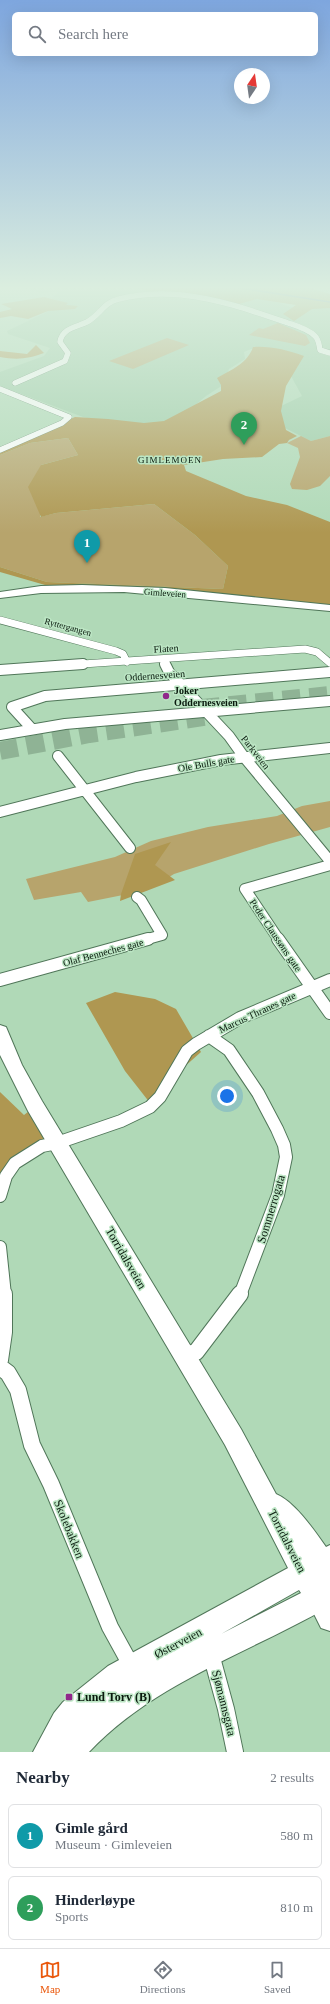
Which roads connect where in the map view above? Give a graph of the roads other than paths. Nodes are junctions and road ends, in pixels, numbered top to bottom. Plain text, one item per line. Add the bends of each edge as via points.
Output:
1 (47, 369) edge
2 (15, 383) dead end
3 (0, 389) edge
4 (0, 450) edge
5 (0, 594) edge
6 (330, 608) edge
7 (0, 620) edge
8 (163, 659) junction
9 (127, 662) junction
10 (330, 663) edge
11 (0, 670) edge
12 (330, 672) edge
13 (183, 685) junction
14 (330, 701) edge
15 (208, 711) junction
16 (32, 728) junction
17 (0, 735) edge
18 (330, 748) edge
19 (58, 756) dead end
20 (244, 757) junction
21 (84, 790) junction
22 (0, 812) edge
23 (130, 848) dead end
24 (330, 861) edge
25 (330, 865) edge
26 (137, 897) dead end
27 (0, 980) edge
28 (330, 980) edge
29 (312, 987) junction
30 (330, 1013) edge
31 (0, 1032) edge
32 (209, 1036) junction
33 (57, 1143) junction
34 (0, 1196) edge
35 (0, 1247) edge
36 (183, 1356) junction
37 (0, 1360) edge
38 (0, 1367) edge
39 (321, 1567) edge
40 (326, 1603) edge
41 (211, 1654) junction
42 (136, 1679) junction
43 (47, 1752) edge
44 (70, 1752) edge
45 (235, 1752) edge

1 - 2 street
3 - 4 street via 69,417 62,423
5 - 6 street, Gimleveien via 47,588 106,589
7 - 9 street, Ryttergangen via 116,651 123,654
8 - 9 street, Flaten
8 - 10 street, Flaten via 305,649 317,652
8 - 13 street, Parkveien via 169,672
9 - 11 street, Flaten
12 - 13 street, Oddernesveien
13 - 15 street, Parkveien
13 - 16 street, Oddernesveien via 56,693 12,707
14 - 15 street
15 - 16 street
15 - 20 street, Parkveien
16 - 17 street
18 - 20 street, Ole Bulls gate
19 - 21 street
20 - 21 street, Ole Bulls gate via 164,771
20 - 24 street, Parkveien
21 - 22 street, Ole Bulls gate
21 - 23 street
25 - 29 street, Peder Claussøns gate via 245,889
26 - 27 street, Olaf Benneches gate via 162,936
28 - 29 street, Marcus Thranes gate
29 - 30 street, Peder Claussøns gate
29 - 32 street, Marcus Thranes gate via 240,1018
31 - 33 main road, Torridalsveien via 21,1080
32 - 33 street, Marcus Thranes gate via 187,1051 160,1097 150,1107 121,1121
32 - 36 street, Sommerrogata via 229,1050 258,1093 282,1140 286,1157 278,1195 240,1294 196,1352
33 - 34 street, Marcus Thranes gate via 42,1146 15,1163 6,1176
33 - 36 main road, Torridalsveien
35 - 37 street via 5,1288
36 - 39 main road, Torridalsveien via 258,1482 283,1516 305,1539
38 - 42 street, Skolebakken via 15,1384 22,1401 30,1438 110,1625
39 - 40 main road, Torridalsveien
39 - 42 main road, Østerveien
40 - 41 main road, Østerveien
41 - 42 main road, Østerveien
41 - 45 street, Sjømannsgata
42 - 43 main road, Østerveien via 91,1696 64,1723
42 - 44 main road, Østerveien

